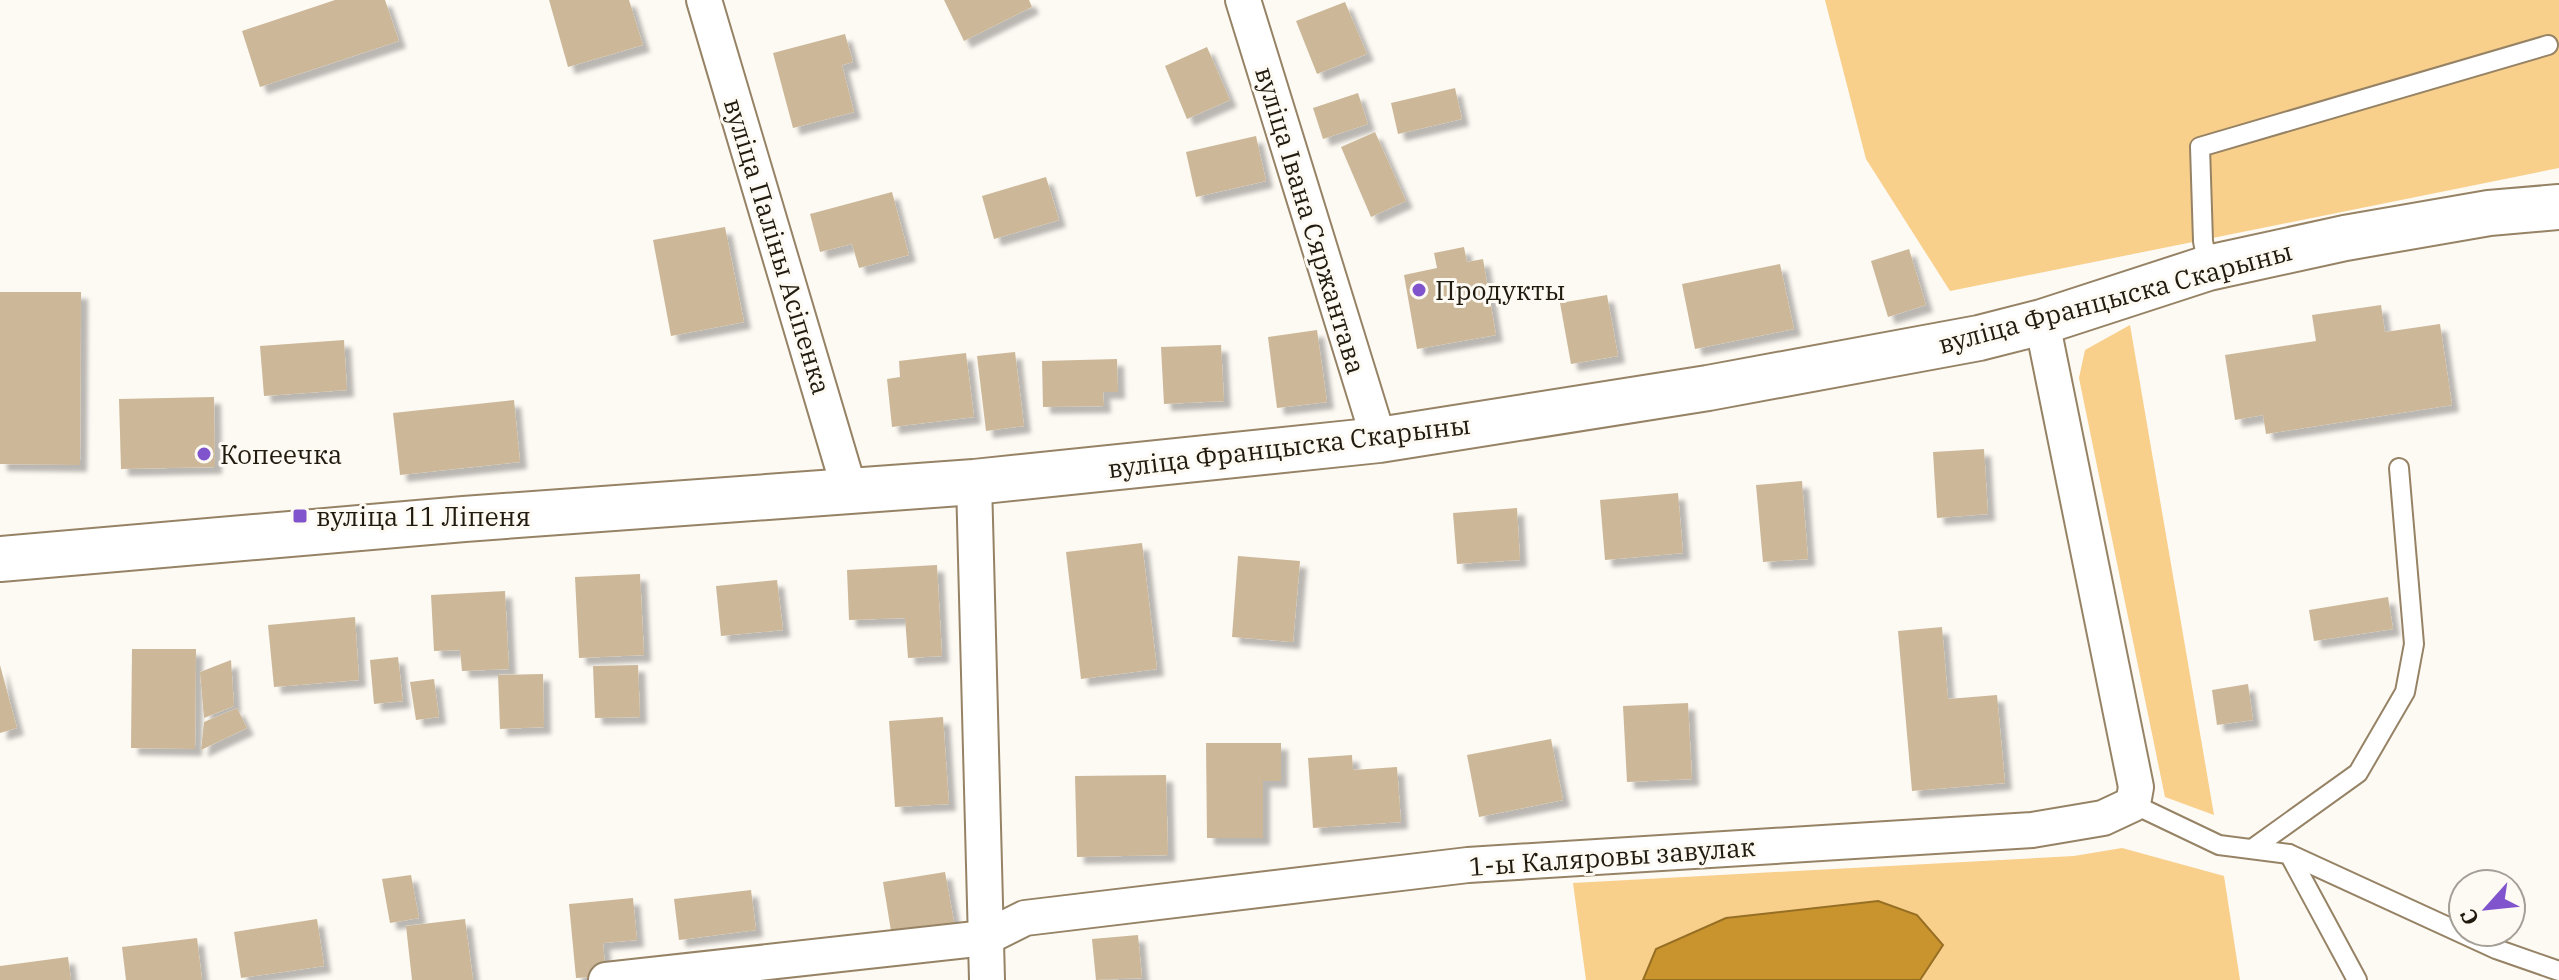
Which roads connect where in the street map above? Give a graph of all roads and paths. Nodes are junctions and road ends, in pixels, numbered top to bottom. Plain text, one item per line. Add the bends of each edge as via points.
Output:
1 (704, 0) edge
2 (1243, 0) edge
3 (2548, 45) dead end
4 (2559, 207) edge
5 (2208, 268) junction
6 (2042, 322) junction
7 (1379, 440) junction
8 (2399, 468) dead end
9 (974, 482) junction
10 (850, 492) junction
11 (0, 559) edge
12 (2133, 804) junction
13 (2252, 849) junction
14 (2289, 854) junction
15 (985, 938) junction
16 (2559, 971) edge
17 (606, 980) edge
18 (987, 980) edge
19 (2357, 980) edge

1 - 10 street, вуліца Паліны Асіпенка
2 - 7 street, вуліца Івана Сяржантава
3 - 5 lane via 2200,147
4 - 5 main road, вуліца Францыска Скарыны via 2489,213
5 - 6 main road, вуліца Францыска Скарыны
6 - 7 main road, вуліца Францыска Скарыны via 1708,388
6 - 12 street via 2136,787
7 - 9 main road, вуліца Францыска Скарыны
8 - 13 lane via 2414,644 2405,692 2358,773
9 - 10 main road, вуліца Францыска Скарыны
9 - 15 street
10 - 11 main road, вуліца Францыска Скарыны
12 - 13 lane via 2219,845
12 - 15 street, 1-ы Каляровы завулак via 2103,818 2032,830 1468,865 1025,918
13 - 14 lane
14 - 16 lane via 2496,949
14 - 19 lane
15 - 17 street, 1-ы Каляровы завулак
15 - 18 street

